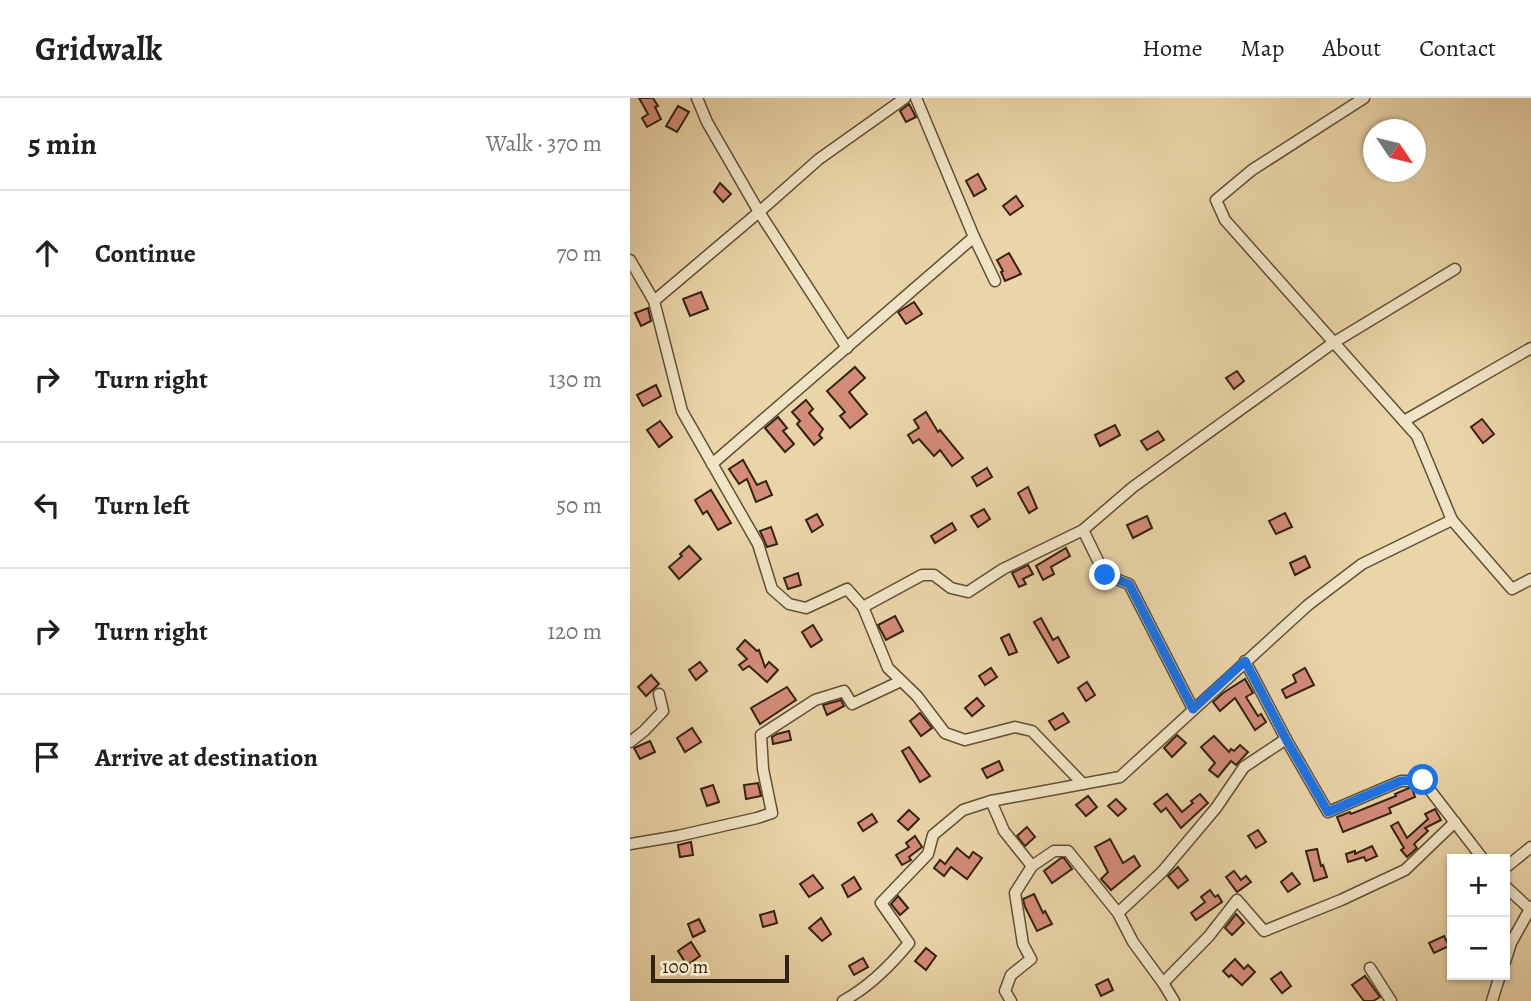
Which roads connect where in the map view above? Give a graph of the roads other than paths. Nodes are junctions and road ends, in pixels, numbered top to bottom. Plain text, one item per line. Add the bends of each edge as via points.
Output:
1 (697, 98) edge
2 (905, 98) edge
3 (916, 98) edge
4 (1364, 98) edge
5 (759, 212) junction
6 (975, 237) junction
7 (630, 260) edge
8 (1455, 269) dead end
9 (995, 281) dead end
10 (654, 301) junction
11 (1333, 343) junction
12 (847, 348) junction
13 (1531, 348) edge
14 (1404, 421) junction
15 (712, 464) junction
16 (1452, 520) junction
17 (1083, 530) junction
18 (1531, 579) edge
19 (863, 607) junction
20 (1245, 661) junction
21 (901, 681) junction
22 (659, 694) dead end
23 (1193, 709) junction
24 (1286, 739) junction
25 (630, 742) edge
26 (1083, 784) junction
27 (991, 801) junction
28 (1455, 822) junction
29 (630, 844) edge
30 (1531, 847) edge
31 (1479, 854) edge
32 (1510, 864) edge
33 (1032, 866) junction
34 (1510, 890) edge
35 (1531, 909) edge
36 (1118, 913) junction
37 (1510, 946) edge
38 (1370, 968) dead end
39 (1498, 980) edge
40 (1163, 982) junction
41 (843, 1001) edge
42 (1012, 1001) edge
43 (1174, 1001) edge
44 (1391, 1001) edge
45 (1492, 1001) edge

1 - 5 street
2 - 5 street via 819,159
3 - 6 street
4 - 11 street via 1252,170 1216,200 1225,220
5 - 10 street
5 - 12 street
6 - 9 street
6 - 12 street
7 - 10 street
8 - 11 street
10 - 15 street via 682,411
11 - 14 street
11 - 17 street via 1133,488
12 - 15 street
13 - 14 street
14 - 16 street via 1417,436
15 - 19 street via 758,544 772,589 789,604 806,608 847,589
16 - 18 street via 1512,589
16 - 20 street via 1362,564
17 - 19 street via 1003,569 968,592 951,588 934,575 922,575
17 - 23 street via 1105,575 1129,584
19 - 21 street via 888,668
20 - 23 street
20 - 24 street
21 - 26 street via 945,733 965,740 1015,727 1032,731
21 - 29 street via 852,704 844,691 815,700 761,735 772,813
22 - 25 street via 663,711
23 - 26 street via 1120,777
24 - 28 street via 1328,812 1401,781 1423,780
24 - 36 street via 1244,767 1162,872
26 - 27 street
27 - 33 street via 1004,831
27 - 41 street via 963,810 933,835 928,854 881,903 909,943 889,967
28 - 31 street
28 - 40 street via 1405,870 1264,931 1237,900
30 - 32 street
33 - 36 street via 1054,851 1068,851
33 - 42 street via 1015,893 1023,944 1031,959 1011,975 1005,991
34 - 35 street
35 - 37 street
36 - 40 street
38 - 44 street
39 - 45 street
40 - 43 street

